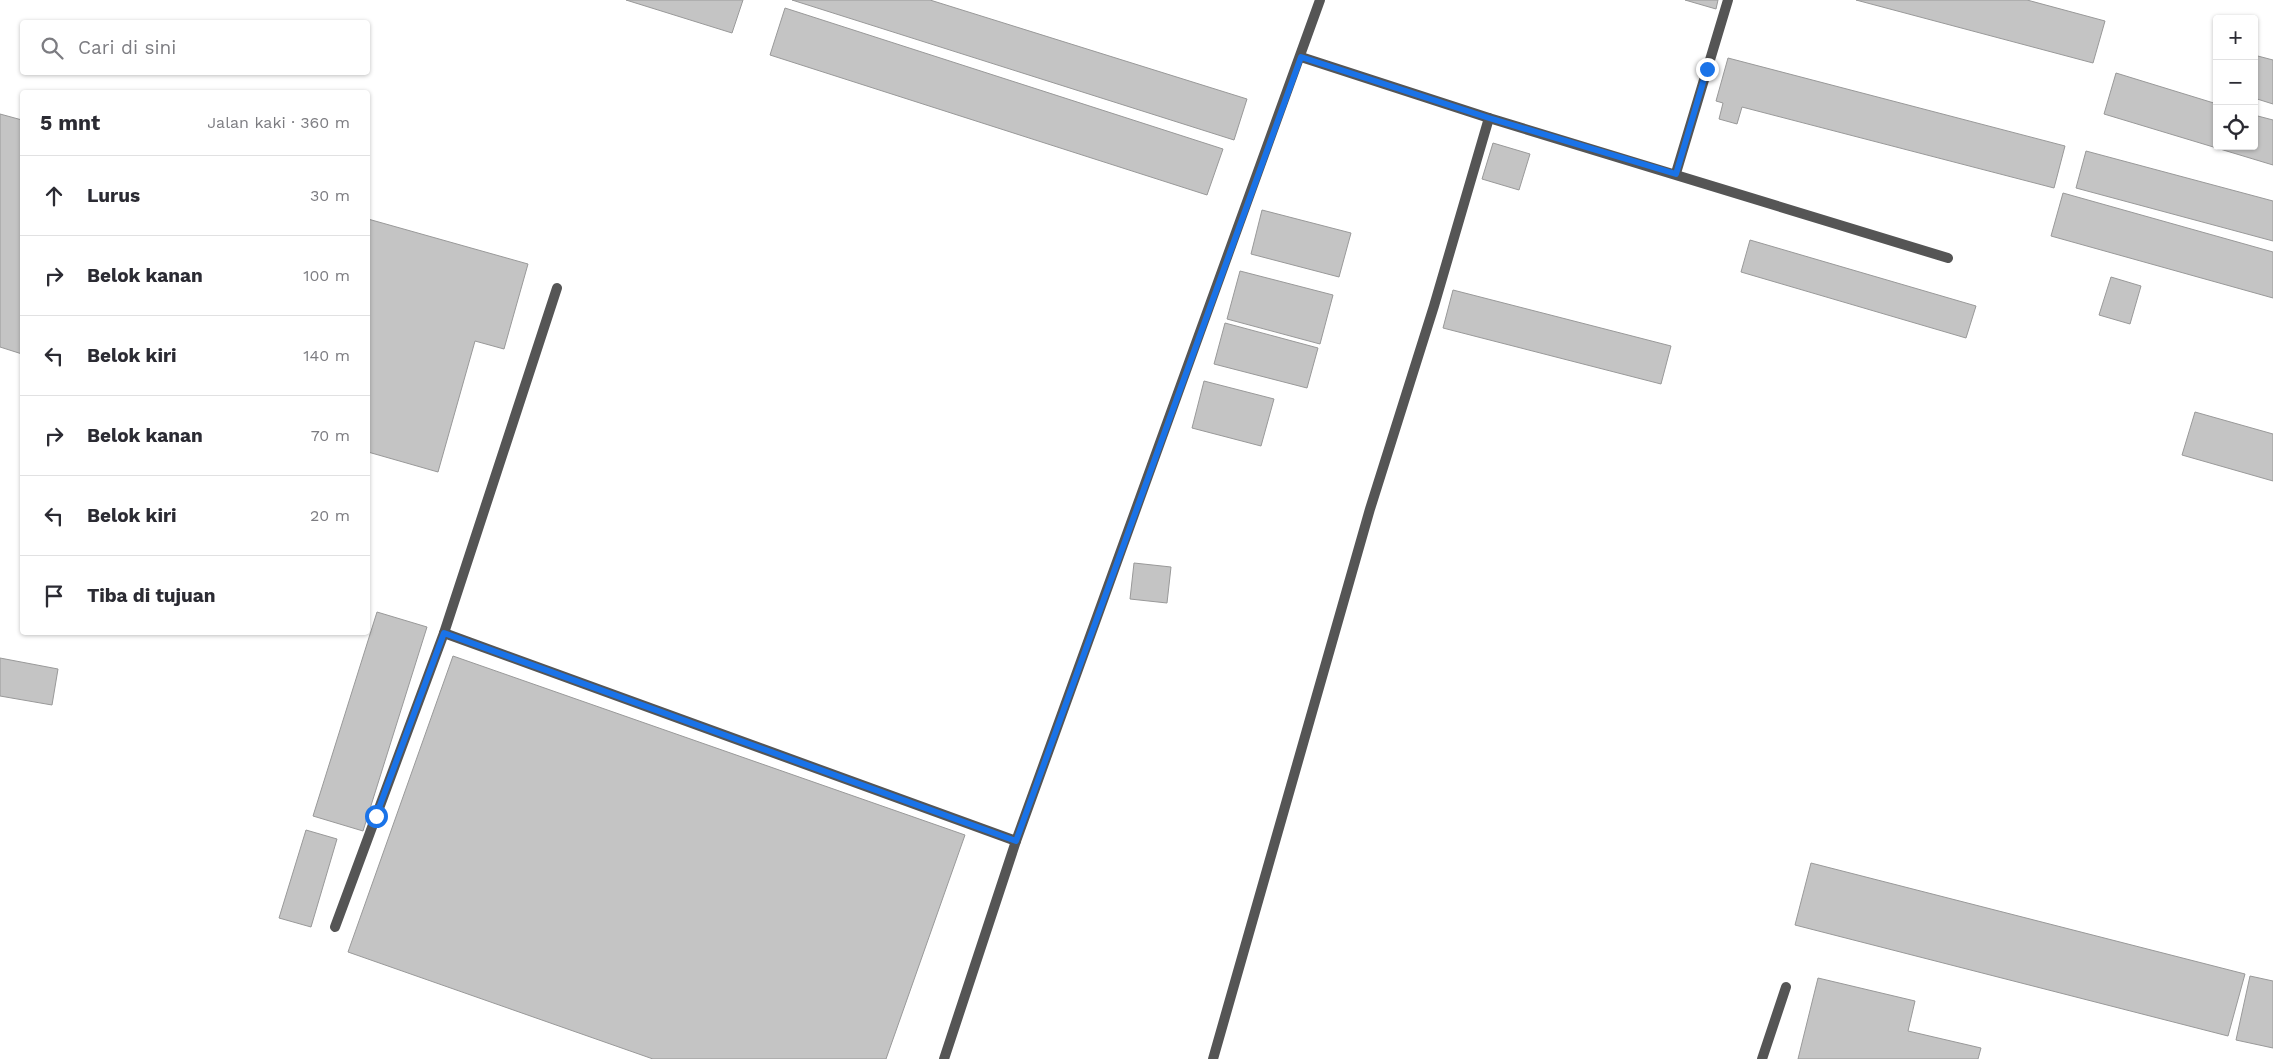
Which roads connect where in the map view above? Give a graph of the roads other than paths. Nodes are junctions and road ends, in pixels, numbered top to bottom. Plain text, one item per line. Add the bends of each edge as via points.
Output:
1 (1320, 0) edge
2 (1728, 0) edge
3 (1301, 57) junction
4 (1489, 118) junction
5 (1676, 174) junction
6 (1948, 258) dead end
7 (557, 288) dead end
8 (444, 633) junction
9 (1016, 841) junction
10 (335, 927) dead end
11 (1786, 987) dead end
12 (944, 1059) edge
13 (1213, 1059) edge
14 (1762, 1059) edge

1 - 3 lane
2 - 5 lane
3 - 4 lane
3 - 9 lane
4 - 5 lane
4 - 13 lane via 1370,509
5 - 6 lane
7 - 8 lane
8 - 9 lane
8 - 10 lane
9 - 12 lane
11 - 14 lane

